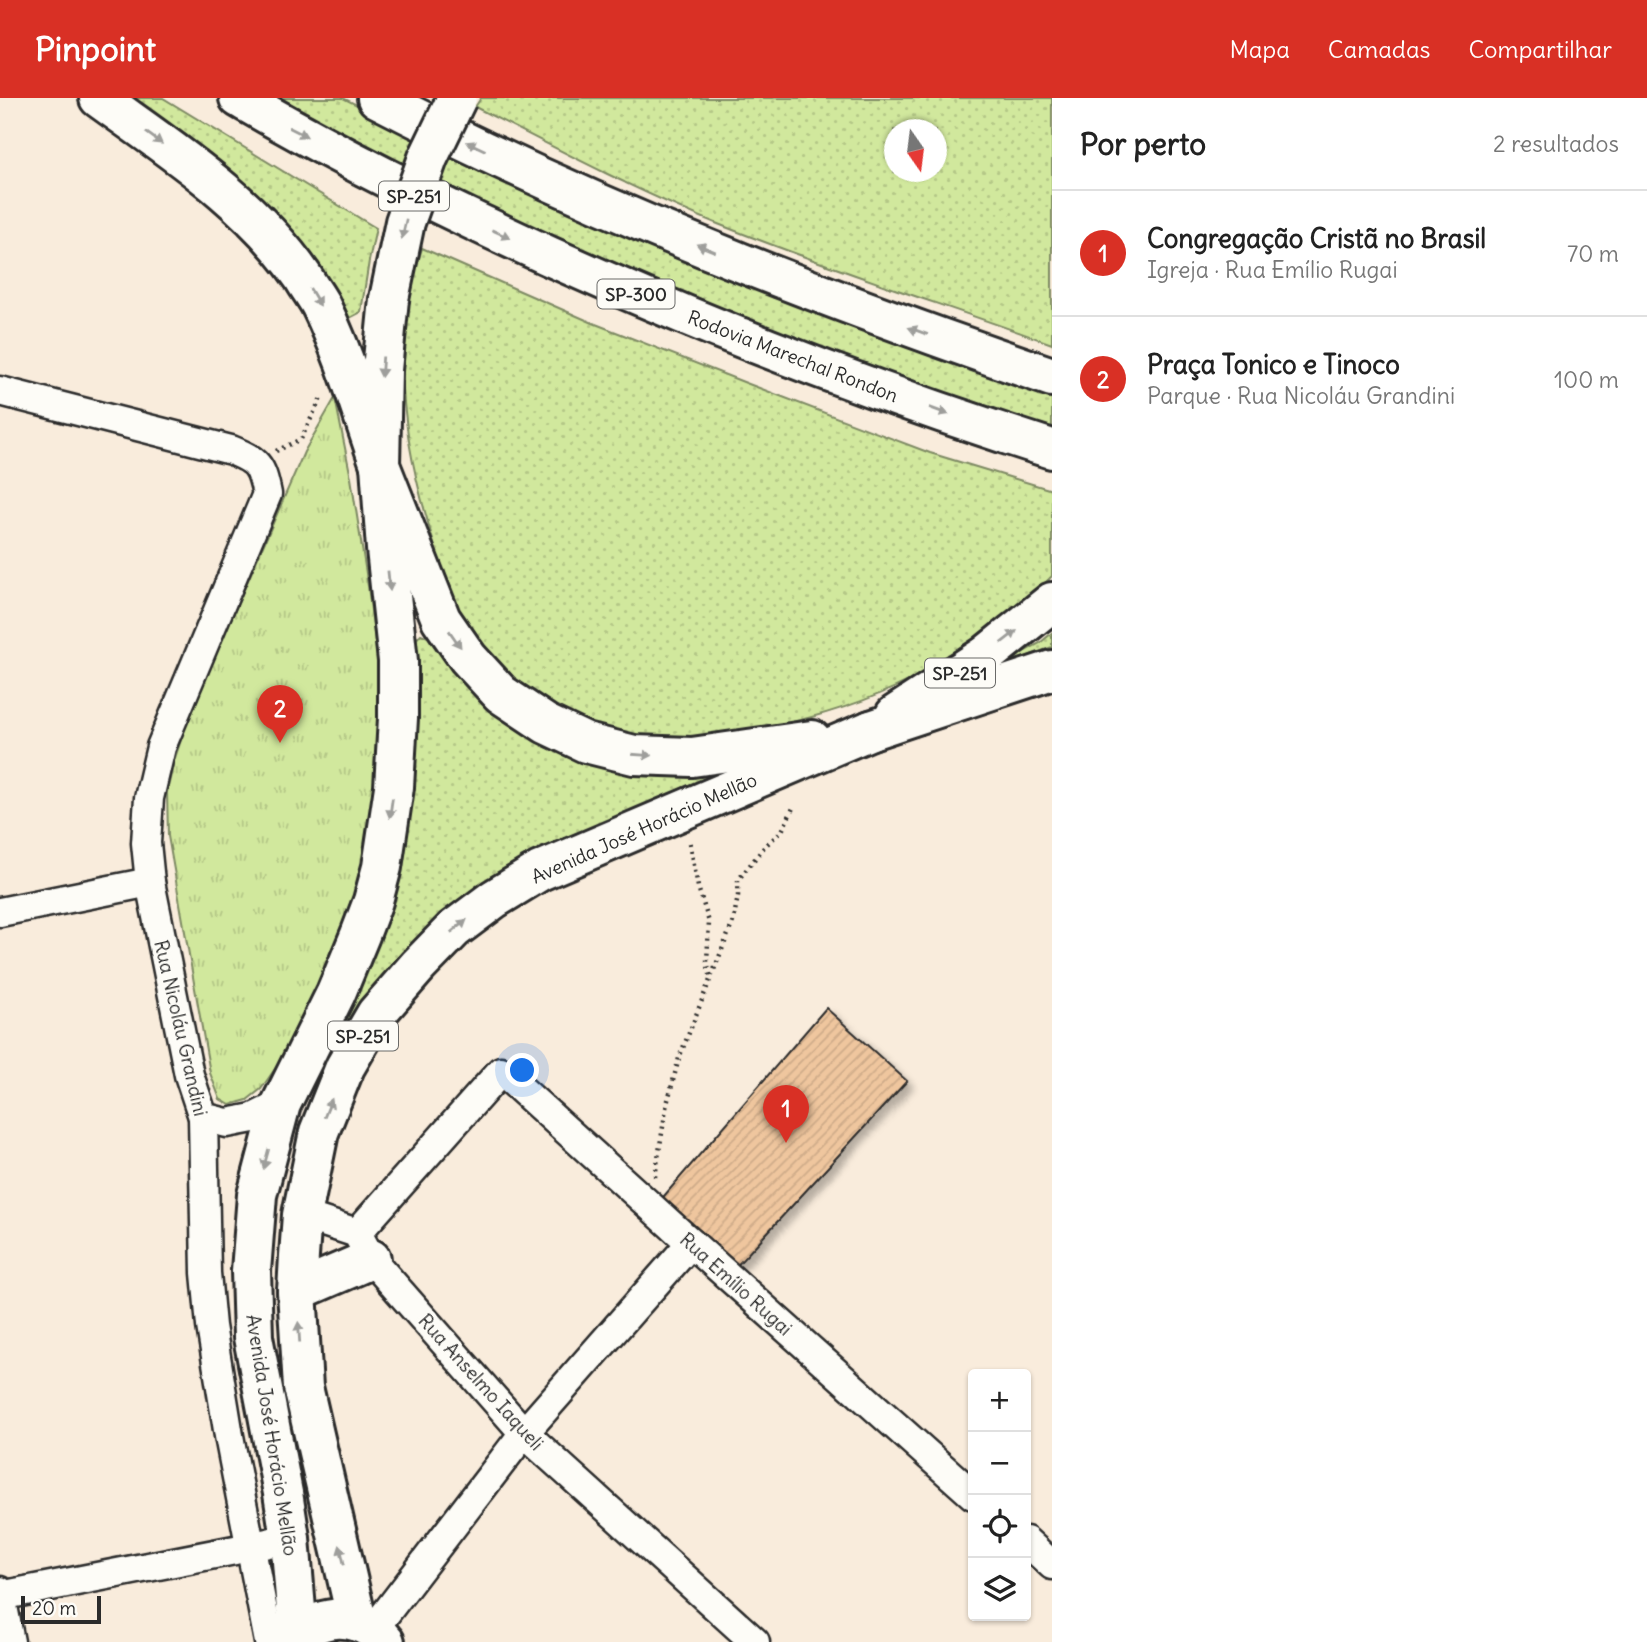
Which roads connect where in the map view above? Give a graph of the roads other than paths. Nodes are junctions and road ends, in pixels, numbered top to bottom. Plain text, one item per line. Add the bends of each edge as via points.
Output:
1 (99, 98) edge
2 (239, 98) edge
3 (377, 98) edge
4 (457, 98) edge
5 (1052, 377) edge
6 (0, 391) edge
7 (1052, 449) edge
8 (380, 464) junction
9 (1048, 606) edge
10 (1052, 670) edge
11 (871, 730) junction
12 (149, 882) junction
13 (0, 912) edge
14 (281, 1104) junction
15 (203, 1116) junction
16 (302, 1215) junction
17 (691, 1243) junction
18 (364, 1246) junction
19 (297, 1291) junction
20 (524, 1433) junction
21 (968, 1491) edge
22 (290, 1538) junction
23 (1031, 1546) edge
24 (250, 1547) junction
25 (1052, 1565) edge
26 (0, 1595) edge
27 (372, 1631) edge
28 (286, 1639) edge
29 (10, 1642) edge
30 (755, 1642) edge

1 -> 8 main road via 215,183 289,257 319,302
2 -> 7 main road, Rodovia Marechal Rondon / SP-300 via 450,211 716,329
5 -> 3 main road via 940,339 683,239
4 -> 8 main road, SP-251, bridge via 428,158 405,222 389,299
6 - 12 street, Rua Nicoláu Grandini via 231,450 252,458 263,475 267,494 161,747 149,798
8 -> 11 main road, SP-251 via 441,618 468,658 501,694 546,724 586,743 634,755 692,757
8 -> 14 main road, Avenida José Horácio Mellão / SP-251 via 398,661 394,787 382,867 346,970
11 -> 9 main road, SP-251 via 985,656
10 - 11 main road
16 -> 11 main road, Avenida José Horácio Mellão / SP-251 via 319,1132 345,1067 376,1014 454,929 540,871
12 - 13 street
12 - 15 street, Rua Nicoláu Grandini via 189,1075
14 - 15 street via 253,1118 227,1123
14 -> 22 main road, Avenida José Horácio Mellão / SP-251 via 257,1195 251,1271 253,1337
15 - 24 street, Rua Nicoláu Grandini via 211,1326
16 - 18 street
16 - 19 main road, Avenida José Horácio Mellão / SP-251
17 - 18 street, Rua Emílio Rugai via 501,1071
17 - 20 street
17 - 21 street, Rua Emílio Rugai
18 - 19 main road
18 - 20 street, Rua Anselmo Iaqueli
27 -> 19 main road, Avenida José Horácio Mellão / SP-251 via 303,1387
20 - 27 street
20 - 30 street, Rua Anselmo Iaqueli
22 - 24 street
22 - 28 main road, Avenida José Horácio Mellão / SP-251
23 - 25 street
24 - 26 street
24 - 28 street, Rua Nicoláu Grandini
26 - 29 street
27 - 28 main road via 342,1618 326,1619

